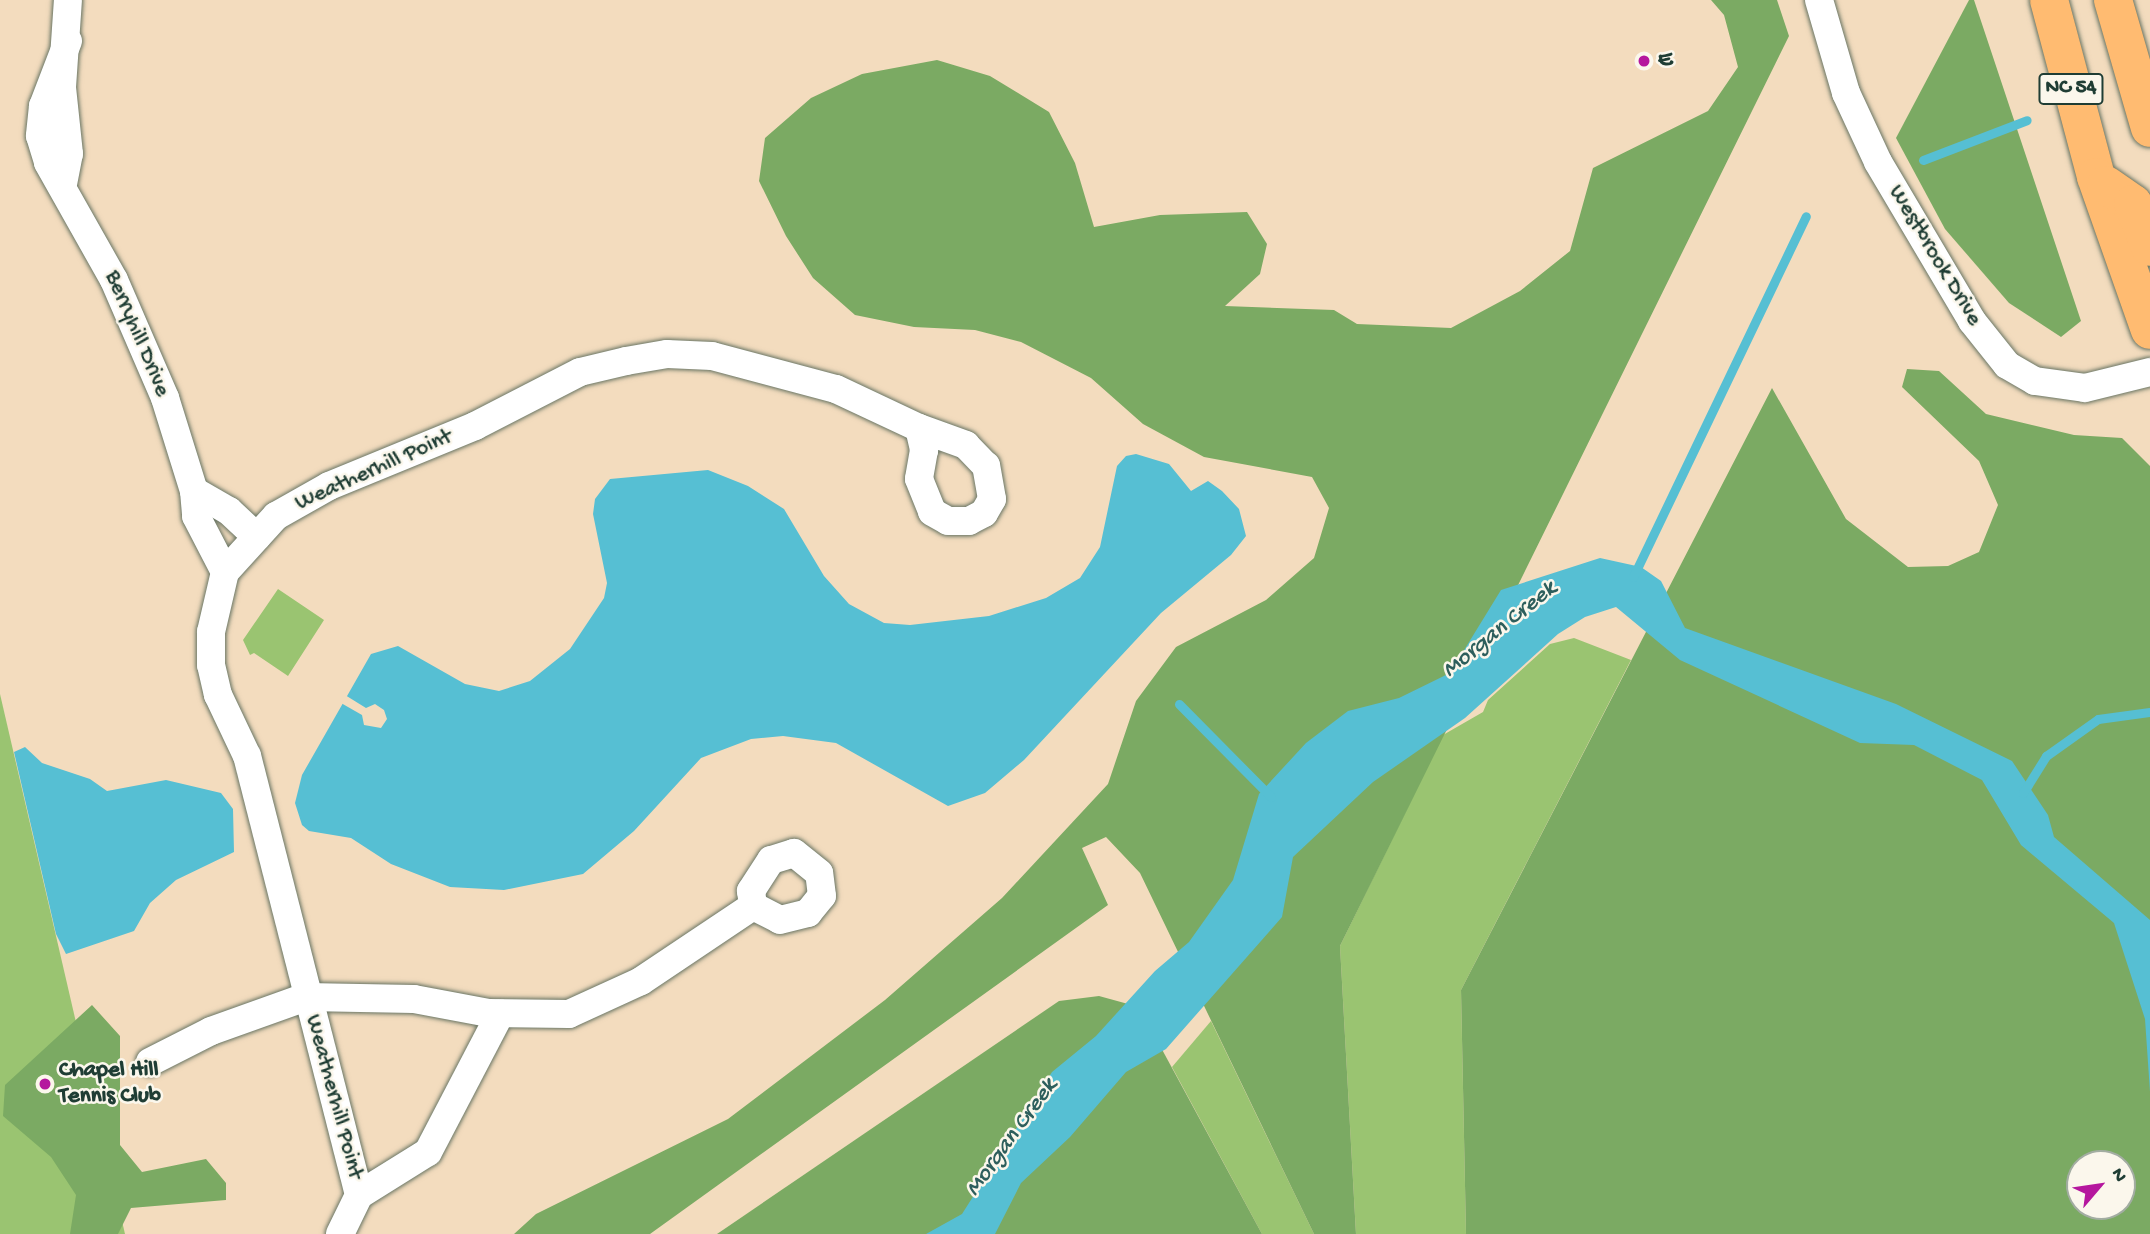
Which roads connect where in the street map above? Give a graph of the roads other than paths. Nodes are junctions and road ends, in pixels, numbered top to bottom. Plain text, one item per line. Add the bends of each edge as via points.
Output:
1 (68, 0) edge
2 (1819, 0) edge
3 (2049, 0) edge
4 (2113, 0) edge
5 (2150, 128) edge
6 (2096, 177) junction
7 (2150, 247) edge
8 (2150, 330) edge
9 (2150, 372) edge
10 (919, 428) dead end
11 (194, 491) junction
12 (257, 537) junction
13 (225, 572) junction
14 (753, 906) dead end
15 (306, 998) junction
16 (500, 1014) junction
17 (150, 1062) dead end
18 (359, 1195) junction
19 (340, 1234) edge

1 - 11 street, Berryhill Drive via 68,41 43,106 40,136 48,163 114,279 155,375
2 - 9 street, Westbrook Drive via 1846,93 1878,162 1972,321 2007,365 2035,382 2085,388
3 - 6 highway, NC 54
4 - 5 highway, NC 54
6 - 7 highway via 2133,204
6 - 8 highway, NC 54
10 - 12 street, Weatherhill Point via 836,389 712,356 667,354 580,372 475,426 329,486 276,516
11 - 12 street via 229,511
11 - 13 street, Berryhill Drive via 196,516
12 - 13 street, Weatherhill Point
13 - 15 street, Weatherhill Point via 211,632 211,665 218,695 247,756
14 - 16 street via 641,981 569,1014
15 - 16 street via 414,999
15 - 17 street, Weatherhill Point via 211,1031
15 - 18 street, Weatherhill Point
16 - 18 street via 428,1152
18 - 19 street, Weatherhill Point

